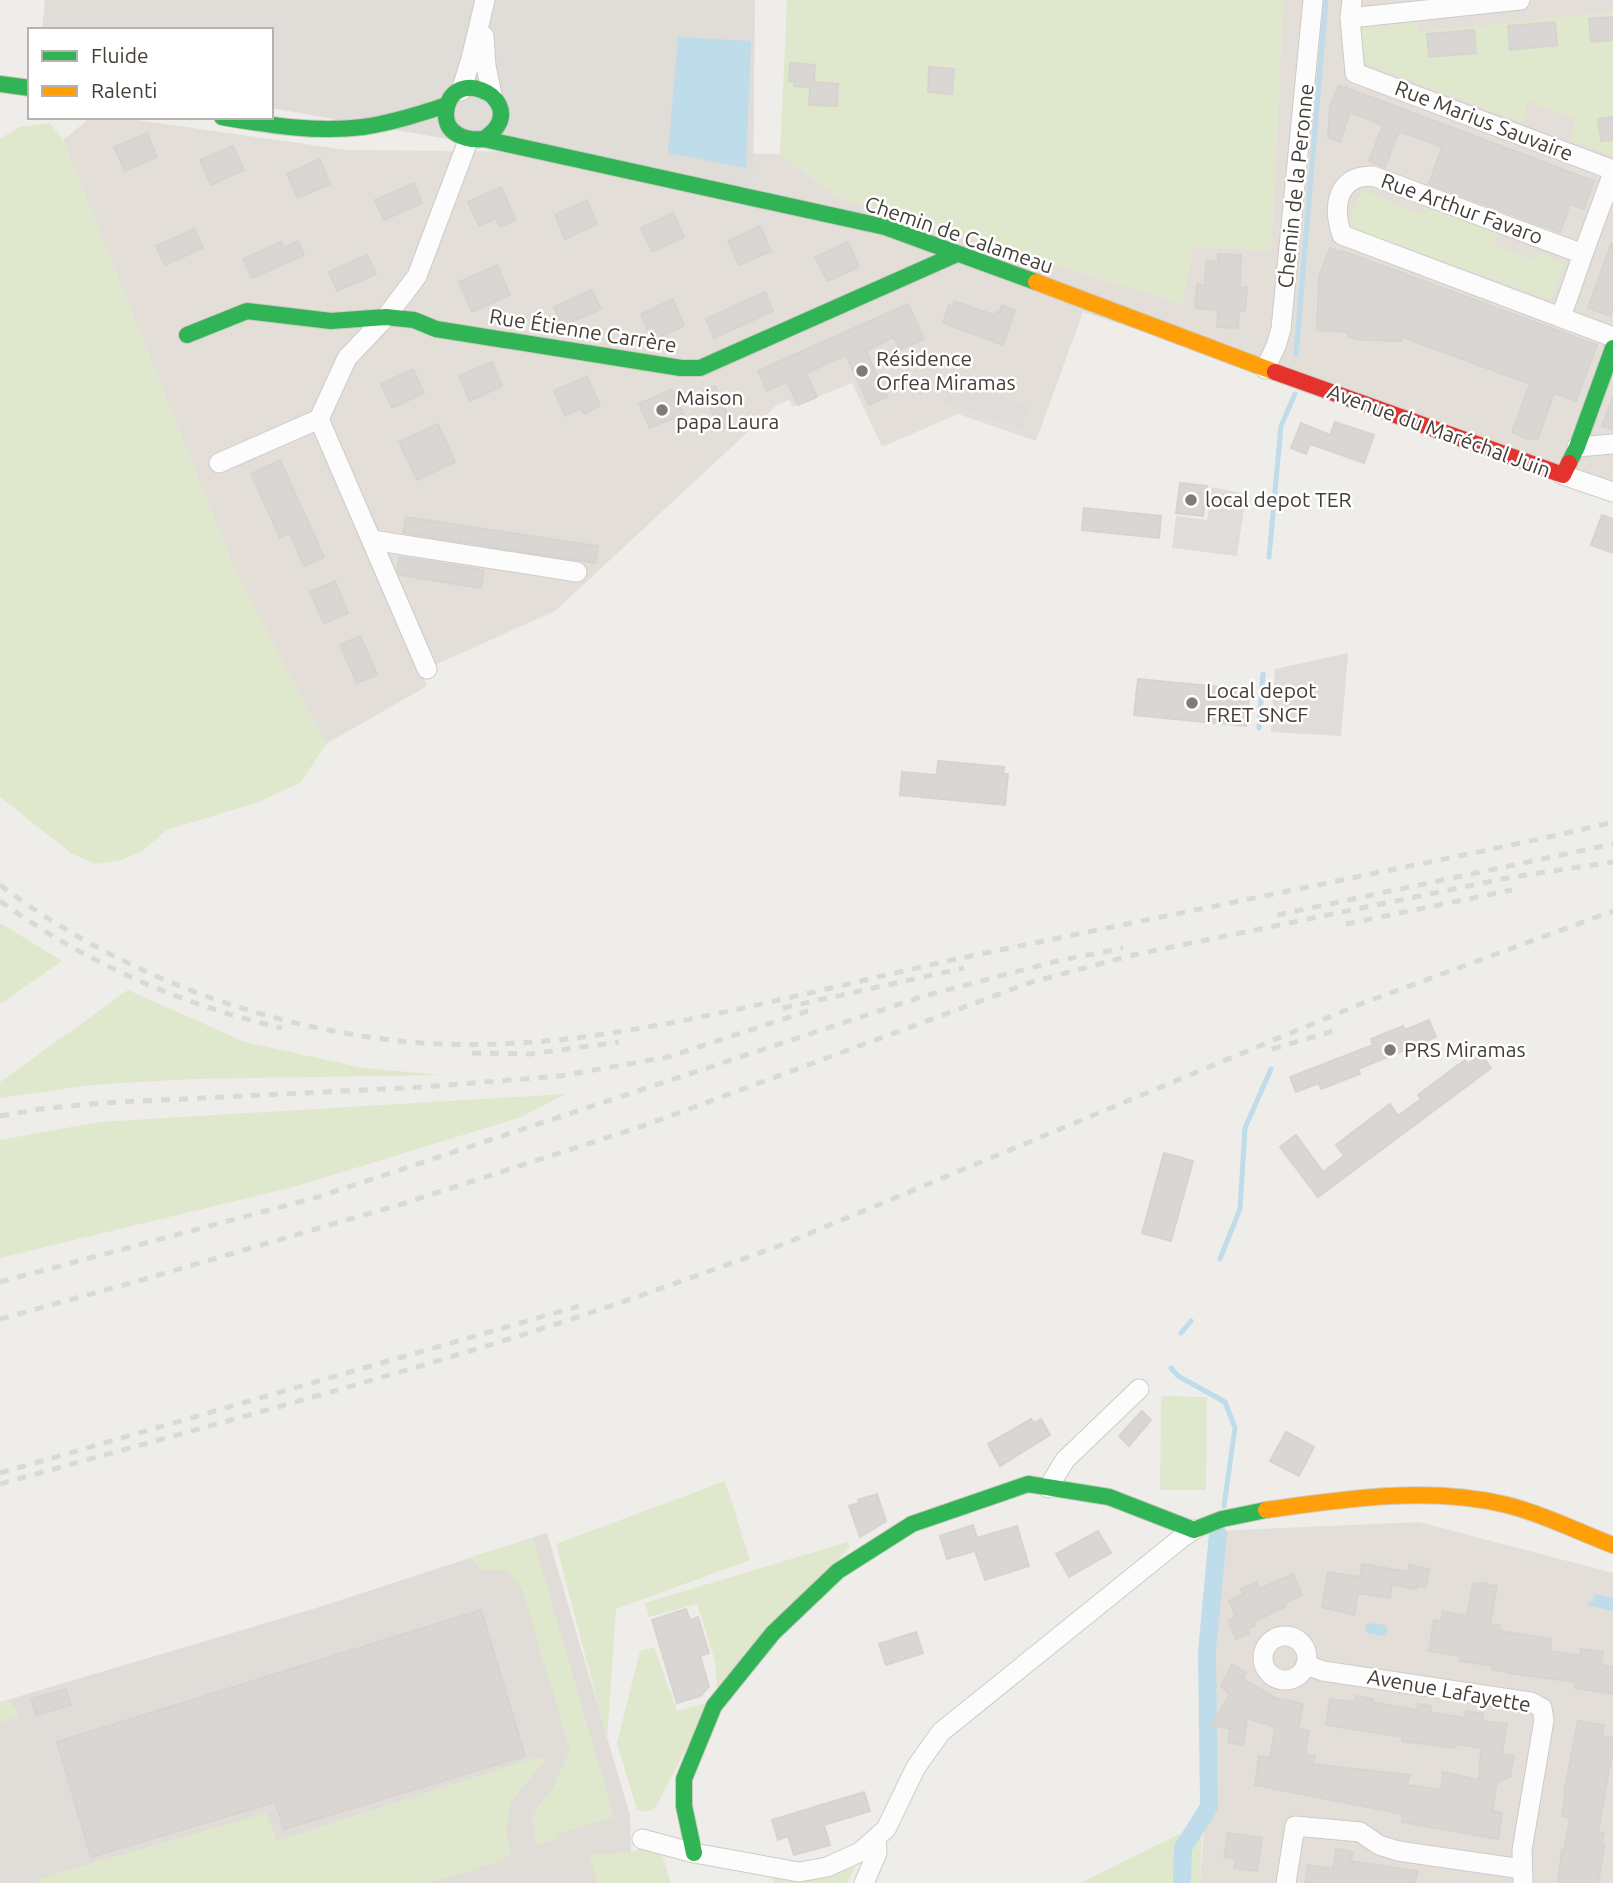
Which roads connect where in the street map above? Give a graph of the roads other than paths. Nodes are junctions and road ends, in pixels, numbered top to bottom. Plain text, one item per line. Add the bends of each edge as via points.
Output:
1 (1313, 0) edge
2 (1520, 0) edge
3 (484, 5) edge
4 (1351, 9) edge
5 (0, 84) edge
6 (28, 88) edge
7 (492, 94) junction
8 (454, 98) junction
9 (234, 119) edge
10 (510, 124) junction
11 (378, 125) junction
12 (469, 138) junction
13 (548, 154) junction
14 (1613, 171) edge
15 (957, 254) junction
16 (1583, 254) junction
17 (386, 317) junction
18 (1561, 317) junction
19 (187, 335) dead end
20 (1613, 337) edge
21 (1613, 348) edge
22 (1265, 369) junction
23 (319, 419) junction
24 (1613, 444) edge
25 (1564, 449) junction
26 (1518, 458) junction
27 (219, 463) dead end
28 (1563, 475) junction
29 (1613, 492) edge
30 (372, 540) junction
31 (577, 572) dead end
32 (427, 669) dead end
33 (1139, 1389) dead end
34 (1048, 1488) junction
35 (1194, 1531) junction
36 (1613, 1545) edge
37 (1306, 1665) dead end
38 (876, 1838) junction
39 (642, 1839) dead end
40 (695, 1853) junction
41 (1523, 1876) edge
42 (864, 1883) edge
43 (1286, 1883) edge

1 - 22 street, Chemin de la Peronne via 1281,329
2 - 4 street
3 - 7 street
3 - 8 street via 471,59
4 - 14 street, Rue Marius Sauvaire via 1354,73
5 - 6 street
7 - 8 street, Chemin de Calameau via 478,88
7 - 10 street
8 - 11 street, Chemin de Calameau
8 - 12 street via 447,120
9 - 11 street, Chemin de Calameau via 344,128
10 - 12 street
10 - 13 street, Chemin de Calameau
11 - 12 street, Chemin de Calameau
12 - 13 street, Chemin de Calameau
12 - 17 street via 417,276
13 - 15 street, Chemin de Calameau via 885,227
14 - 16 street
15 - 17 street, Rue Étienne Carrère via 700,368 436,330 414,320
15 - 22 street, Chemin de Calameau
16 - 18 street
16 - 18 street, Rue Arthur Favaro via 1373,176 1349,181 1337,204 1342,235
17 - 19 street, Rue Étienne Carrère via 331,321 247,310
17 - 23 street via 347,358
18 - 20 street, Rue Arthur Favaro
21 - 25 street
22 - 26 street, Avenue du Maréchal Juin
23 - 27 street
23 - 30 street
24 - 25 street
25 - 26 street
25 - 28 street
26 - 28 street, Avenue du Maréchal Juin
28 - 29 street, Avenue du Maréchal Juin
30 - 31 street
30 - 32 street
33 - 34 street via 1065,1460
34 - 35 street via 1109,1497
34 - 40 street via 1028,1485 912,1524 838,1572 773,1633 714,1706 684,1779 684,1806
35 - 36 street via 1210,1522 1269,1509 1441,1495 1495,1502
35 - 38 street via 941,1732 916,1767 887,1829
37 - 41 street, Avenue Lafayette via 1531,1702 1542,1708 1544,1720 1522,1850
38 - 40 street via 860,1852 827,1867 799,1872
38 - 42 street via 877,1853
39 - 40 street
41 - 43 street via 1398,1852 1360,1832 1295,1826

